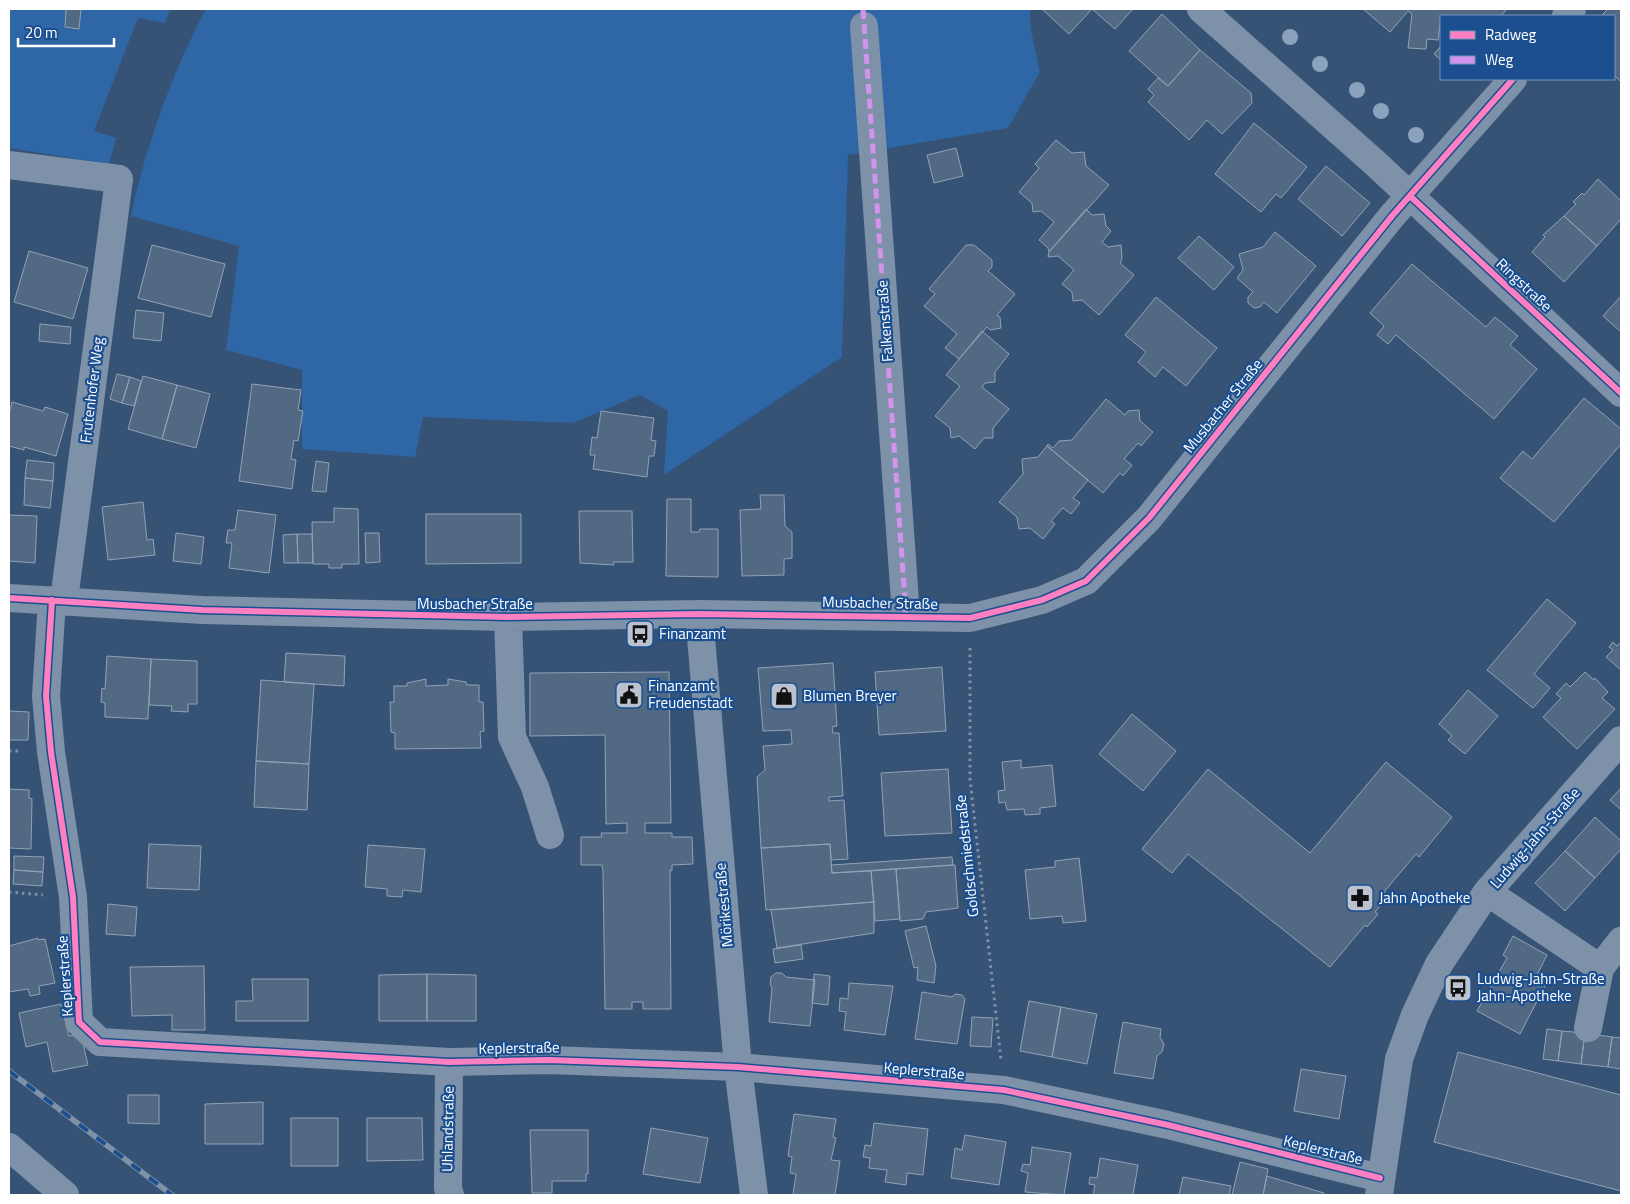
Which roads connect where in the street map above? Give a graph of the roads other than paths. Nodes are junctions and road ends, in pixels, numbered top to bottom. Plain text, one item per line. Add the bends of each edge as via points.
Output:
1 (1201, 9) edge
2 (864, 26) dead end
3 (1512, 80) edge
4 (9, 165) edge
5 (1410, 196) junction
6 (1621, 392) edge
7 (9, 598) edge
8 (58, 600) junction
9 (699, 614) junction
10 (906, 616) junction
11 (508, 617) junction
12 (1621, 740) edge
13 (550, 835) dead end
14 (1487, 892) junction
15 (1621, 941) edge
16 (1600, 968) junction
17 (1588, 1028) dead end
18 (449, 1062) junction
19 (738, 1067) junction
20 (9, 1147) edge
21 (1379, 1186) edge
22 (65, 1195) edge
23 (450, 1195) edge
24 (754, 1195) edge

1 - 5 street, Ringstraße
2 - 10 street, Falkenstraße
3 - 5 street, Musbacher Straße
4 - 8 street, Frutenhofer Weg via 119,180
5 - 6 street, Ringstraße
5 - 10 street, Musbacher Straße via 1149,518 1086,581 1042,600 970,618
7 - 8 street, Musbacher Straße
8 - 11 street, Musbacher Straße via 211,610
8 - 18 street, Keplerstraße via 46,696 73,897 79,1022 100,1042
9 - 10 street, Musbacher Straße
9 - 11 street, Musbacher Straße
9 - 19 street, Mörikestraße
11 - 13 street via 512,737 535,787
12 - 14 street, Ludwig-Jahn-Straße
14 - 16 street
14 - 21 street, Ludwig-Jahn-Straße via 1440,964 1415,1015 1399,1059
15 - 16 street
16 - 17 street
18 - 19 street, Keplerstraße via 548,1060
18 - 23 street, Uhlandstraße
19 - 21 street, Keplerstraße via 1004,1090 1168,1125
19 - 24 street, Mörikestraße
20 - 22 street

